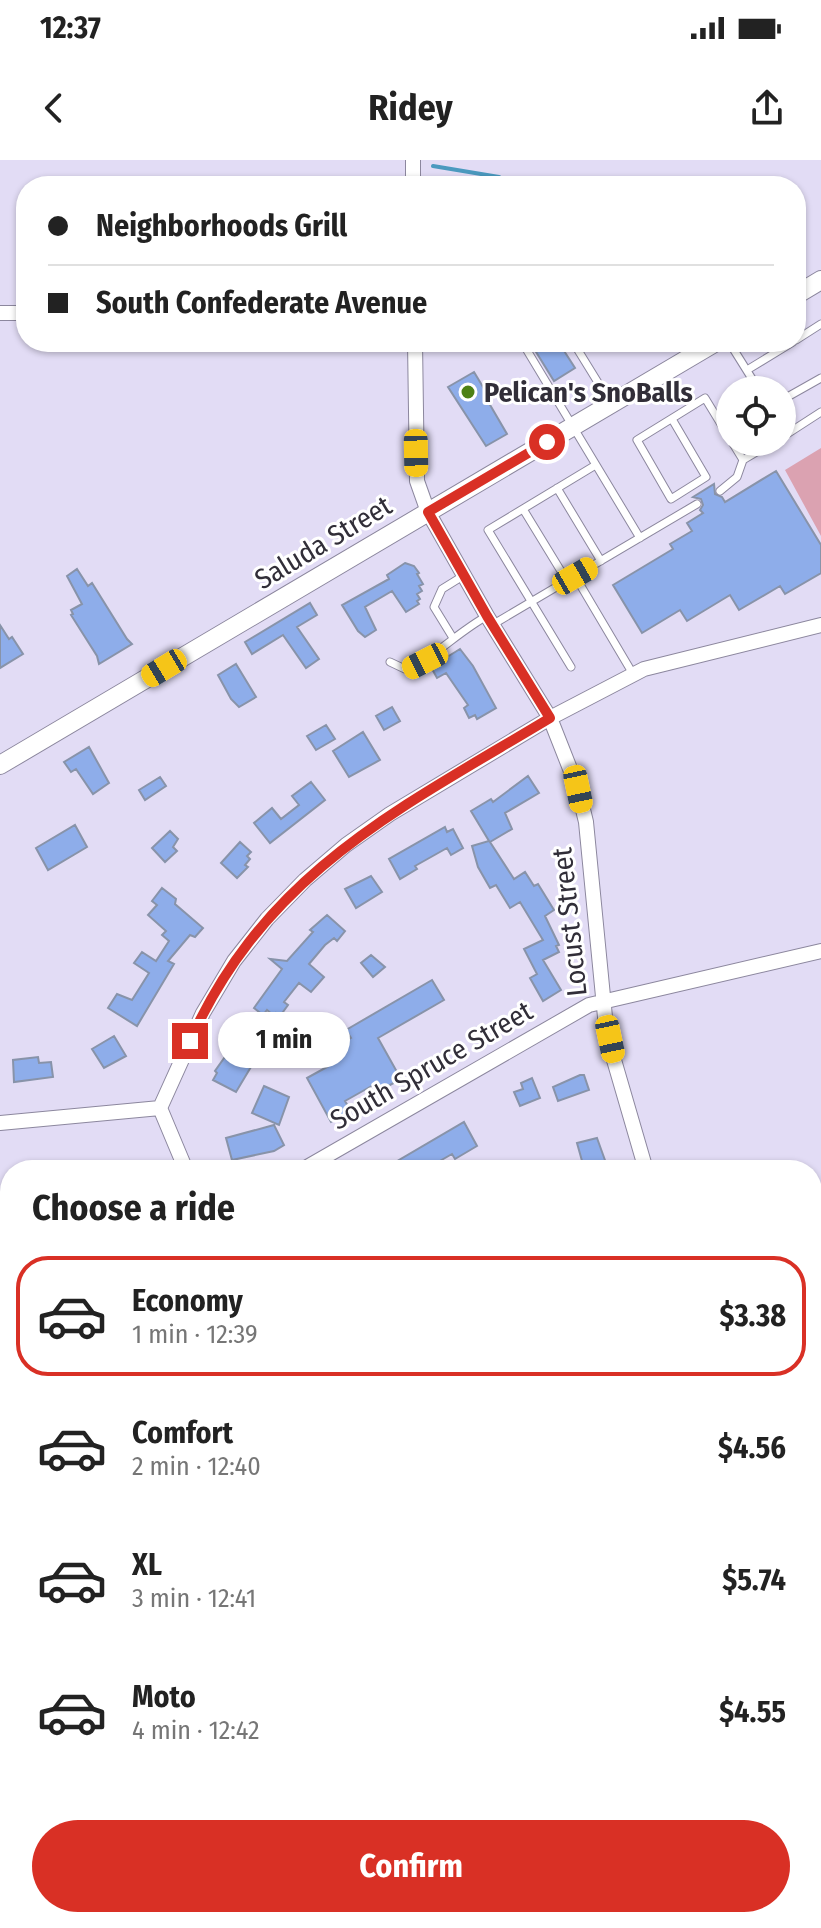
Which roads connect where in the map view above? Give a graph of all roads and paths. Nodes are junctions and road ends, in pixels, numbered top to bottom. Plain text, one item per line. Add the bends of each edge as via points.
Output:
1 (415, 352) edge
2 (528, 352) edge
3 (579, 352) edge
4 (698, 352) edge
5 (735, 352) edge
6 (776, 352) edge
7 (747, 370) junction
8 (751, 376) edge
9 (821, 378) edge
10 (796, 392) edge
11 (612, 404) junction
12 (821, 412) edge
13 (716, 416) edge
14 (672, 419) junction
15 (573, 426) junction
16 (796, 428) edge
17 (741, 456) edge
18 (750, 456) edge
19 (743, 460) junction
20 (594, 466) junction
21 (557, 488) junction
22 (720, 491) dead end
23 (697, 504) dead end
24 (523, 509) junction
25 (428, 512) junction
26 (640, 538) junction
27 (601, 561) junction
28 (463, 576) junction
29 (571, 578) junction
30 (531, 602) junction
31 (489, 620) junction
32 (821, 625) edge
33 (453, 638) junction
34 (390, 662) dead end
35 (571, 667) dead end
36 (633, 674) junction
37 (550, 718) junction
38 (0, 765) edge
39 (821, 951) edge
40 (604, 1001) junction
41 (160, 1108) junction
42 (0, 1123) edge
43 (182, 1160) edge
44 (319, 1160) edge
45 (643, 1160) edge

1 - 25 street, Locust Street via 417,481
2 - 15 lane
3 - 11 lane
4 - 11 main road, Saluda Street
5 - 7 lane
6 - 7 lane
7 - 8 lane
9 - 10 lane
11 - 15 main road, Saluda Street
12 - 16 lane
13 - 14 lane via 705,398
14 - 14 lane via 637,440 671,499 706,477
15 - 20 lane
15 - 25 main road, Saluda Street
17 - 19 lane
18 - 19 lane
19 - 22 lane via 737,477
20 - 21 lane
20 - 26 lane
21 - 24 lane
21 - 27 lane
23 - 26 lane
24 - 29 lane
24 - 30 lane via 488,530
25 - 28 street, Locust Street
25 - 38 main road, Saluda Street
26 - 27 lane
27 - 29 lane
28 - 31 street, Locust Street
28 - 33 lane via 442,589 434,607
29 - 30 lane
29 - 36 lane
30 - 31 lane
30 - 35 lane
31 - 33 lane
31 - 37 street, Locust Street
32 - 36 street
33 - 34 lane via 407,670
36 - 37 street
37 - 40 street, Locust Street via 569,759 586,822
37 - 41 street via 390,814 305,880 234,961 203,1013
39 - 40 street, South Spruce Street
40 - 44 street, South Spruce Street via 563,1019
40 - 45 street, Locust Street via 614,1060
41 - 42 street
41 - 43 street

